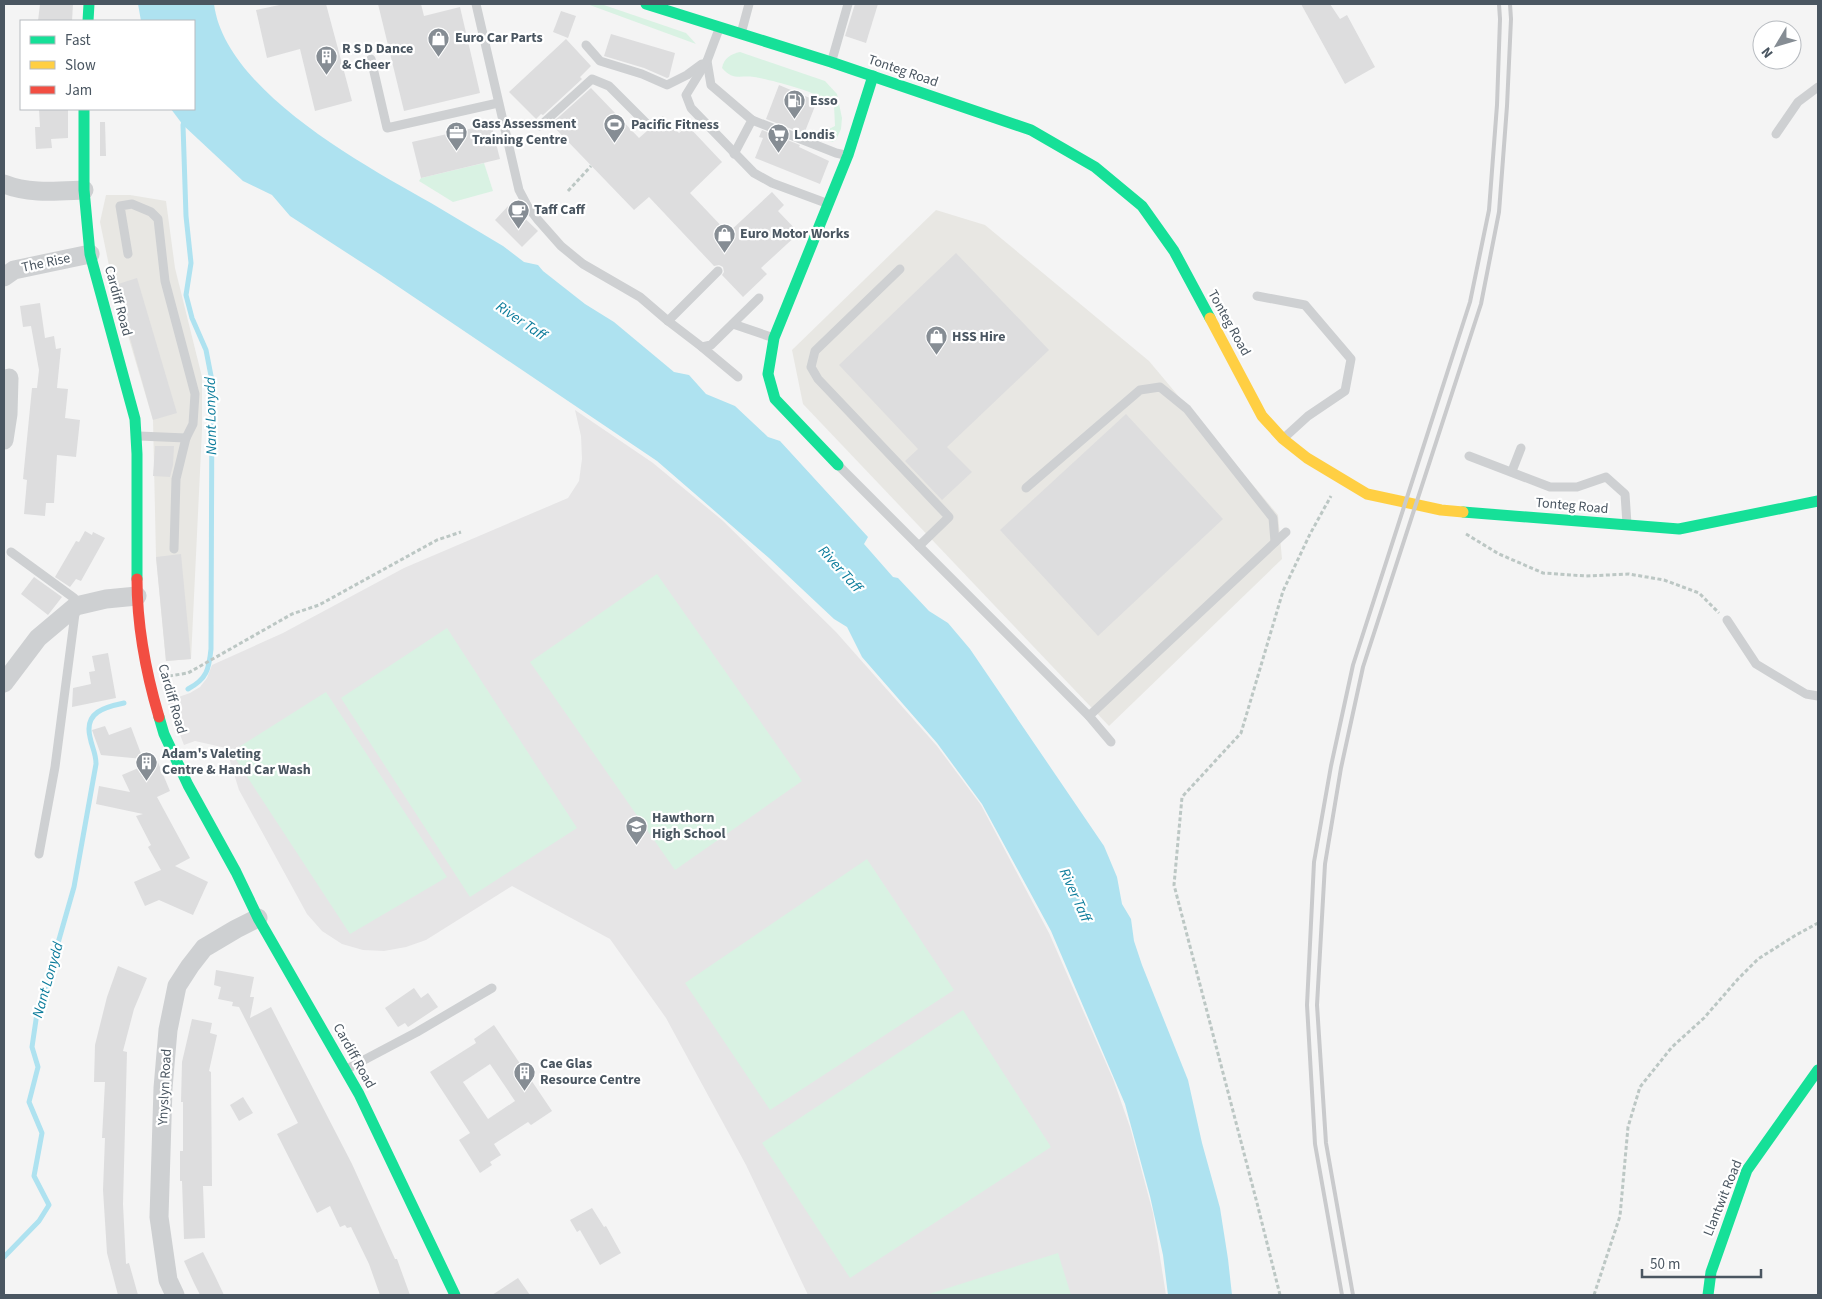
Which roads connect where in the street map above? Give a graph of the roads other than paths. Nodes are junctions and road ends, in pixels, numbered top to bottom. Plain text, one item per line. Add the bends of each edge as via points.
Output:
1 (89, 4) edge
2 (476, 4) edge
3 (646, 4) edge
4 (749, 4) edge
5 (848, 4) edge
6 (88, 20) edge
7 (720, 26) junction
8 (741, 33) junction
9 (586, 45) dead end
10 (371, 59) dead end
11 (707, 61) junction
12 (831, 62) junction
13 (874, 76) junction
14 (1818, 87) edge
15 (498, 103) junction
16 (84, 110) edge
17 (752, 120) junction
18 (648, 125) dead end
19 (540, 126) dead end
20 (1776, 134) dead end
21 (734, 154) junction
22 (848, 155) junction
23 (4, 184) edge
24 (84, 190) junction
25 (828, 204) junction
26 (90, 254) junction
27 (128, 254) dead end
28 (900, 270) dead end
29 (718, 271) dead end
30 (4, 277) edge
31 (1257, 296) dead end
32 (759, 298) dead end
33 (668, 322) junction
34 (733, 324) junction
35 (774, 338) junction
36 (702, 347) junction
37 (738, 377) dead end
38 (9, 378) dead end
39 (6, 414) edge
40 (136, 436) junction
41 (186, 438) junction
42 (1283, 439) junction
43 (4, 440) edge
44 (1521, 448) dead end
45 (1469, 456) dead end
46 (838, 465) joint
47 (1512, 471) junction
48 (1026, 488) dead end
49 (1818, 501) edge
50 (1627, 526) junction
51 (1286, 532) dead end
52 (1275, 542) junction
53 (919, 546) junction
54 (174, 549) dead end
55 (11, 552) dead end
56 (137, 596) junction
57 (76, 606) junction
58 (1727, 620) road end
59 (4, 683) edge
60 (1818, 696) edge
61 (1089, 716) junction
62 (1111, 742) dead end
63 (39, 854) dead end
64 (258, 918) junction
65 (492, 988) dead end
66 (345, 1070) junction
67 (1818, 1070) edge
68 (175, 1295) edge
69 (455, 1295) edge
70 (1708, 1295) edge

1 - 6 main road
2 - 15 lane
3 - 7 main road, Tonteg Road
4 - 8 lane
5 - 12 lane
7 - 8 main road, Tonteg Road
7 - 11 lane
8 - 12 main road, Tonteg Road
9 - 11 lane via 600,61 667,85
10 - 15 lane via 387,128
11 - 17 lane via 711,85
11 - 21 lane via 686,94 691,108
12 - 13 main road, Tonteg Road
13 - 22 main road
13 - 42 main road, Tonteg Road via 1031,130 1095,167 1142,206 1174,251 1262,416
14 - 20 lane via 1798,102
15 - 33 lane via 519,190 545,230 583,264 629,290
16 - 24 main road, Cardiff Road
17 - 21 lane
17 - 22 lane
18 - 19 lane via 609,86 592,79
21 - 25 lane via 766,180
22 - 25 main road
23 - 24 street via 35,191
24 - 26 main road, Cardiff Road
25 - 35 main road
26 - 30 street, The Rise via 14,270
26 - 40 main road, Cardiff Road via 135,419
27 - 41 lane via 120,206 132,204 151,212 158,219 166,281 195,394 193,424
28 - 53 lane via 815,351 811,367 818,379 949,517
29 - 33 lane
31 - 42 lane via 1305,306 1351,359 1345,391 1308,416
32 - 34 lane
33 - 36 lane
34 - 35 lane
34 - 36 lane via 711,345
35 - 46 main road via 768,374 775,399
36 - 37 lane
38 - 39 street
39 - 43 street
40 - 41 lane
40 - 56 main road, Cardiff Road
41 - 54 lane via 176,479
42 - 50 main road, Tonteg Road via 1307,458 1367,494 1441,510
44 - 47 lane
45 - 47 lane
46 - 53 lane
47 - 50 lane via 1550,487 1577,487 1606,477 1625,494
48 - 52 lane via 1140,390 1160,387 1187,410 1273,518
49 - 50 main road, Tonteg Road via 1679,528
51 - 52 lane
52 - 61 lane
53 - 61 lane
55 - 57 lane via 74,598
56 - 57 street
56 - 64 main road, Cardiff Road via 148,680 164,734
57 - 59 street via 38,638
57 - 63 lane via 55,767
58 - 60 lane via 1756,664 1806,694
61 - 62 lane
64 - 66 main road, Cardiff Road
64 - 68 street, Ynyslyn Road via 204,948 177,986 168,1030 163,1088 159,1217 168,1280
65 - 66 lane
66 - 69 main road, Cardiff Road
67 - 70 main road, Llantwit Road via 1747,1170 1711,1272

